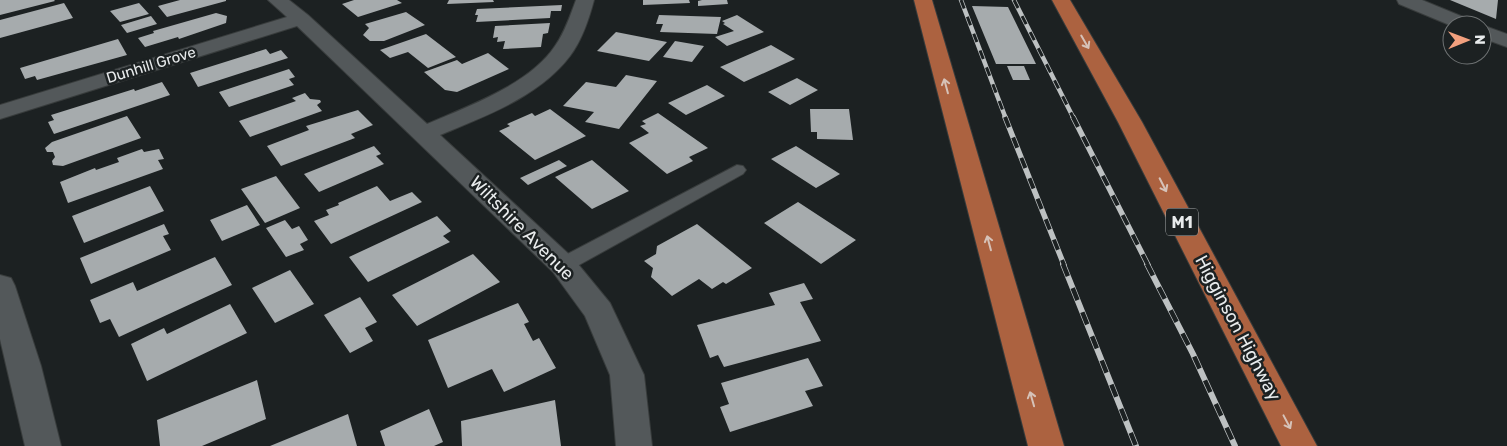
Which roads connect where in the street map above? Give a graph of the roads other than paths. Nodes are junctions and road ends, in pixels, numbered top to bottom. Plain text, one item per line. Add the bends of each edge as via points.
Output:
1 (277, 0) edge
2 (585, 0) edge
3 (923, 0) edge
4 (1406, 0) edge
5 (1062, 1) edge
6 (1442, 15) edge
7 (302, 18) junction
8 (1492, 35) edge
9 (1507, 41) edge
10 (0, 112) edge
11 (424, 133) junction
12 (737, 170) dead end
13 (563, 265) junction
14 (0, 286) edge
15 (44, 446) edge
16 (634, 446) edge
17 (1046, 446) edge
18 (1299, 446) edge

1 - 7 street, Wiltshire Avenue
2 - 11 street via 575,30 561,54 538,76 493,102
17 -> 3 highway
4 - 6 street
5 -> 18 highway, Higginson Highway / M1 via 1130,122
7 - 10 street, Dunhill Grove
7 - 11 street, Wiltshire Avenue
8 - 9 street
11 - 13 street, Wiltshire Avenue
12 - 13 lane
13 - 16 street, Wiltshire Avenue via 600,311 627,375
14 - 15 street

